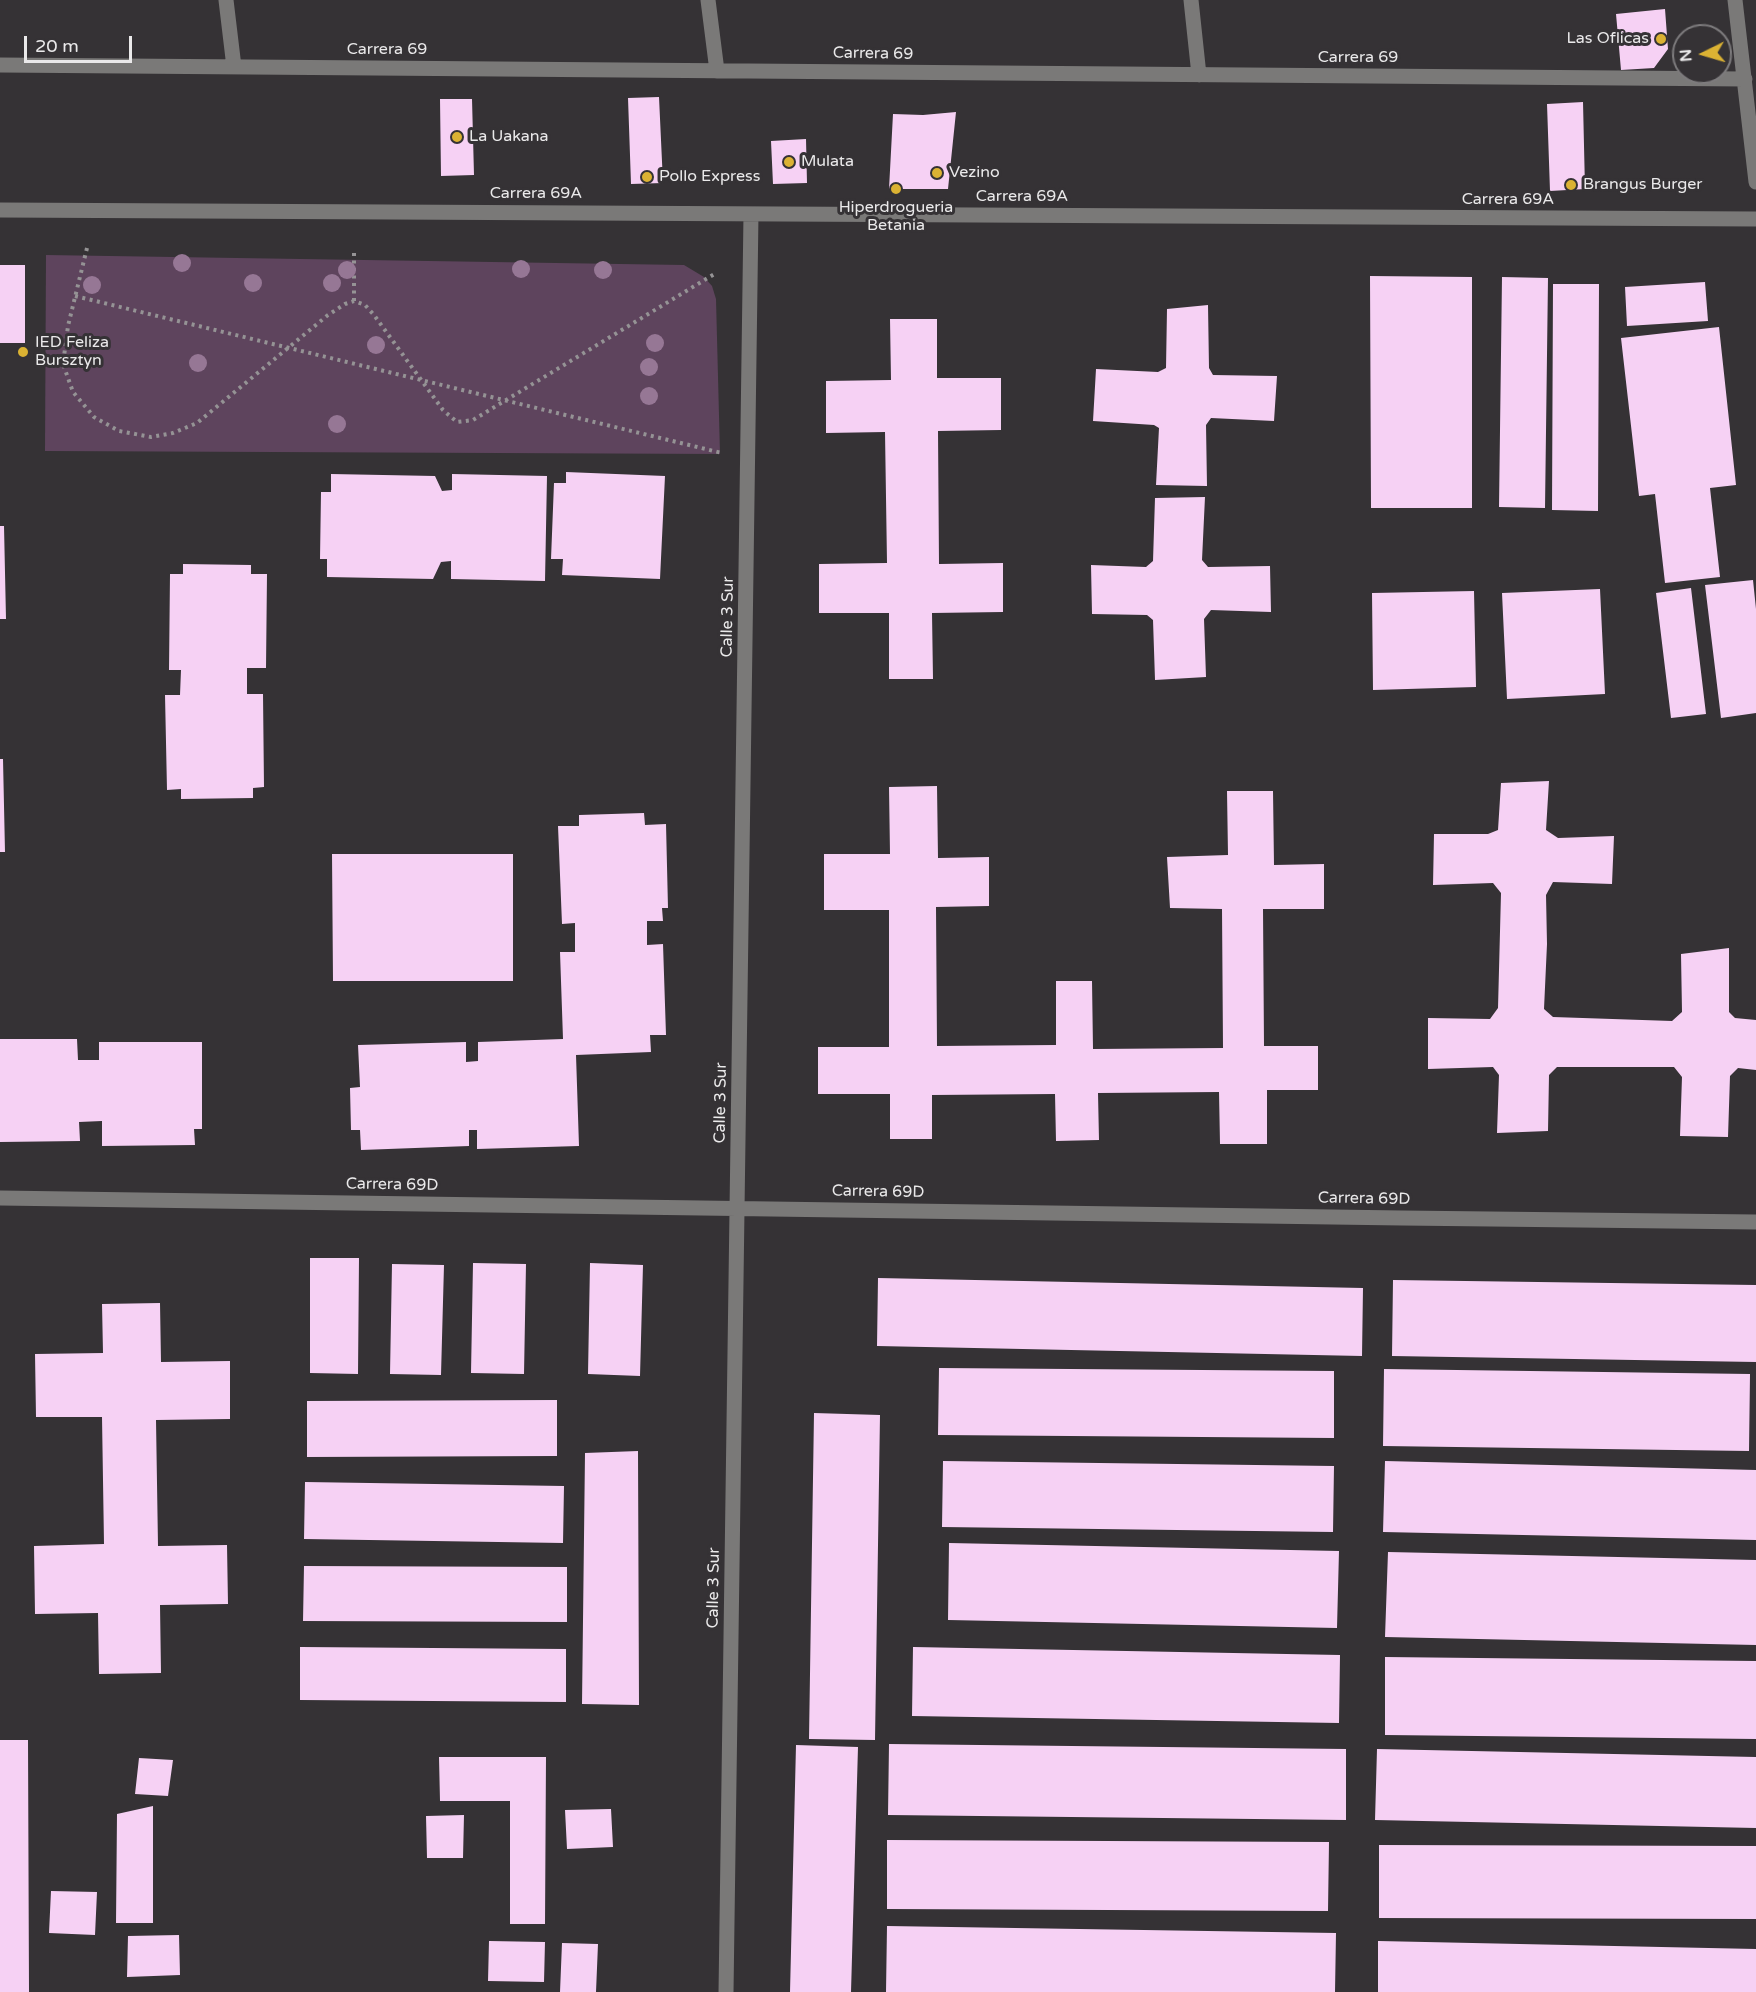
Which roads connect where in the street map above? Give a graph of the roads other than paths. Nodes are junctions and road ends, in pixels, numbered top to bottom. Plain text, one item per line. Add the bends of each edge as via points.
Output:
1 (226, 0) edge
2 (708, 0) edge
3 (1191, 0) edge
4 (1735, 0) edge
5 (0, 65) edge
6 (234, 67) junction
7 (717, 70) junction
8 (1199, 75) junction
9 (1745, 79) junction
10 (1756, 182) edge
11 (0, 210) edge
12 (751, 214) junction
13 (1756, 219) edge
14 (0, 1198) edge
15 (738, 1208) junction
16 (1756, 1222) edge
17 (726, 1992) edge

1 - 6 street
2 - 7 street
3 - 8 street
4 - 9 street
5 - 6 street, Carrera 69
6 - 7 street, Carrera 69
7 - 8 street, Carrera 69
8 - 9 street, Carrera 69
9 - 10 street
11 - 12 street, Carrera 69A
12 - 13 street, Carrera 69A
12 - 15 street, Calle 3 Sur
14 - 15 street, Carrera 69D
15 - 16 street, Carrera 69D
15 - 17 street, Calle 3 Sur

